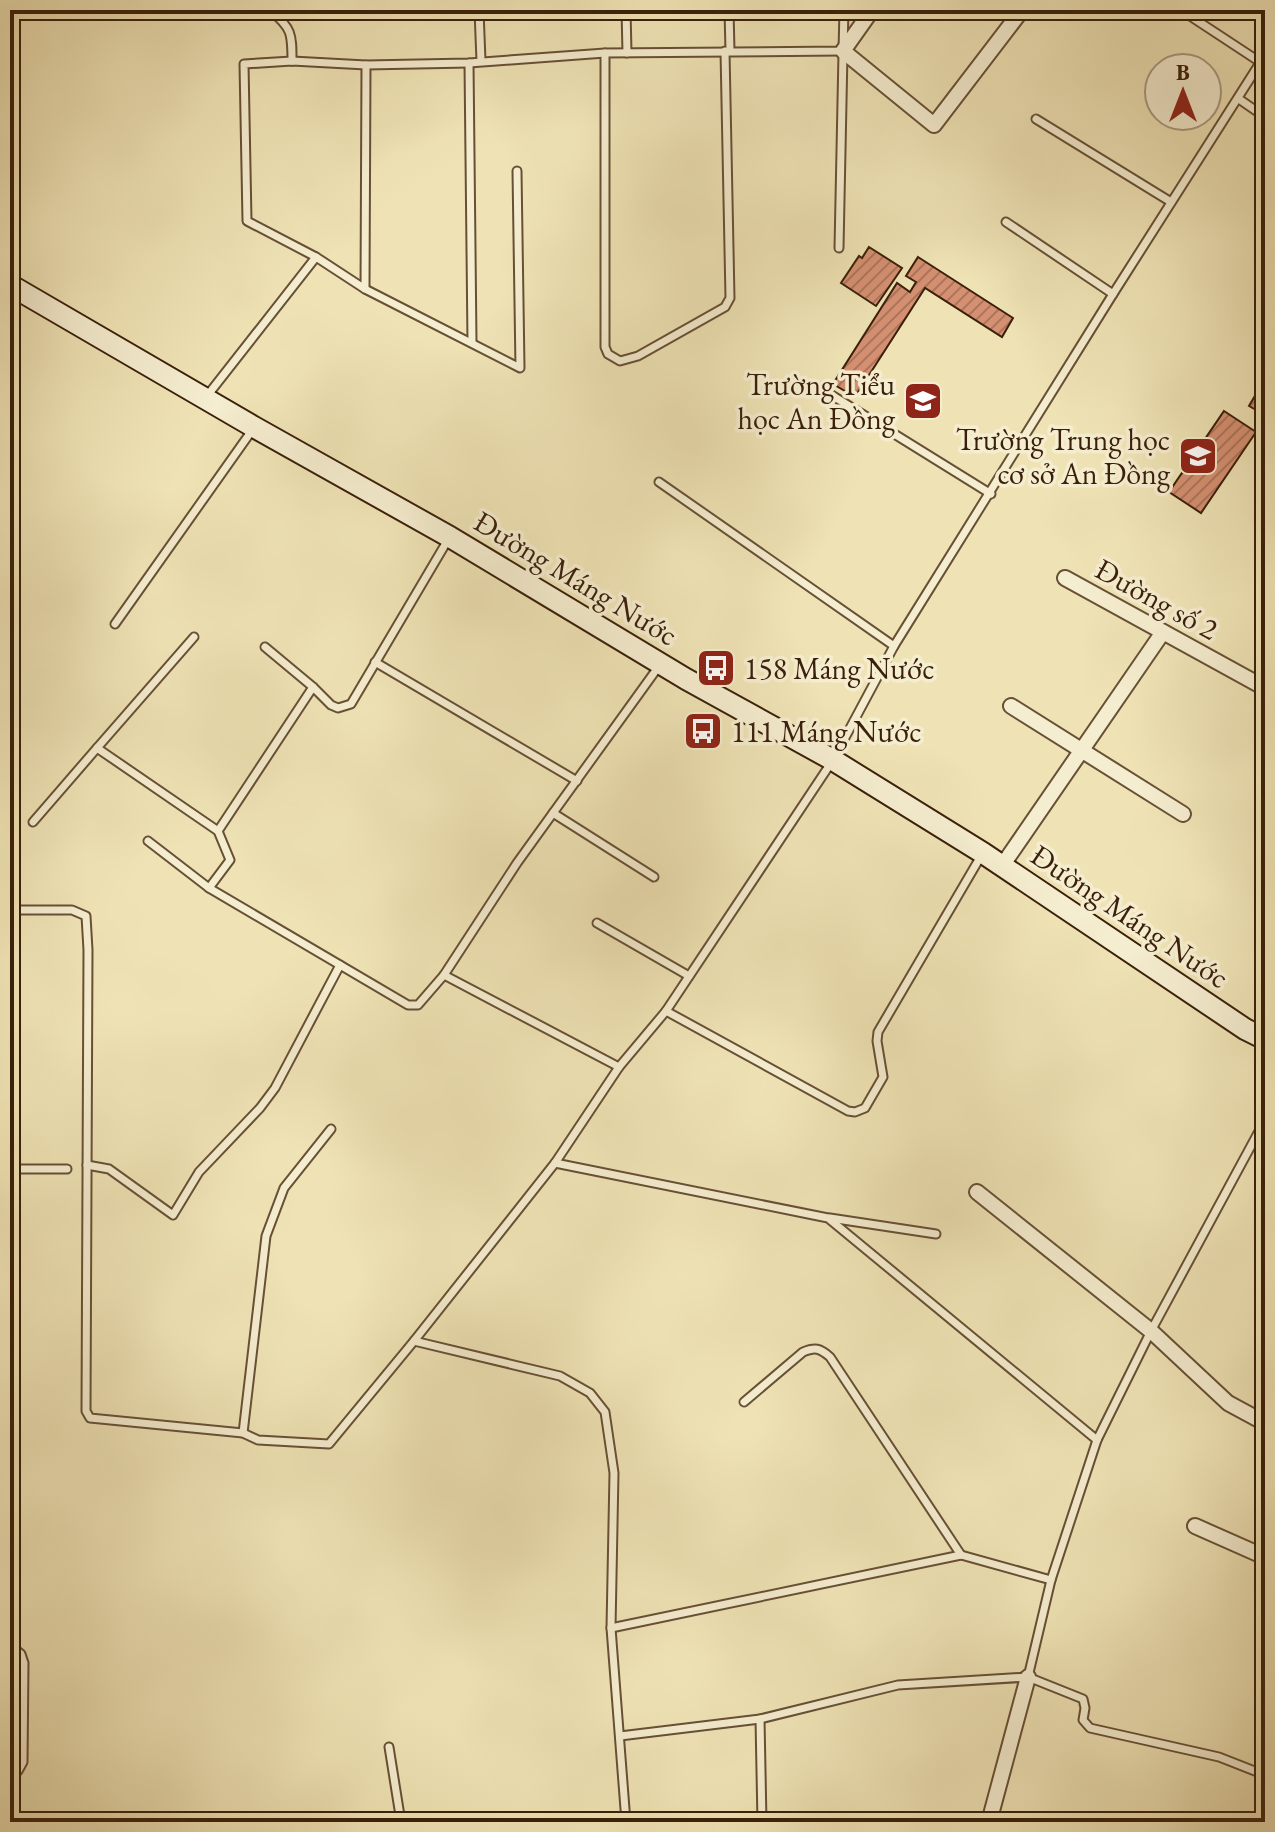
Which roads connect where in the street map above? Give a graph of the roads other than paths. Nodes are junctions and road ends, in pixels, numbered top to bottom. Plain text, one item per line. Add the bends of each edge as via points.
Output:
1 (270, 10) edge
2 (479, 10) edge
3 (626, 10) edge
4 (729, 10) edge
5 (844, 10) edge
6 (872, 10) edge
7 (1022, 10) edge
8 (1181, 10) edge
9 (727, 51) junction
10 (843, 51) junction
11 (605, 53) junction
12 (627, 53) junction
13 (1263, 59) edge
14 (292, 61) junction
15 (481, 61) junction
16 (469, 63) junction
17 (366, 65) junction
18 (1239, 99) junction
19 (1265, 117) edge
20 (1036, 119) dead end
21 (517, 171) dead end
22 (1171, 202) junction
23 (1006, 222) dead end
24 (839, 248) dead end
25 (316, 257) junction
26 (10, 285) edge
27 (365, 289) junction
28 (1113, 294) junction
29 (472, 342) junction
30 (817, 386) dead end
31 (205, 398) junction
32 (254, 427) junction
33 (659, 482) dead end
34 (991, 494) junction
35 (450, 537) junction
36 (1065, 578) dead end
37 (115, 624) dead end
38 (1163, 632) junction
39 (194, 637) dead end
40 (894, 646) junction
41 (265, 647) dead end
42 (375, 662) junction
43 (660, 664) junction
44 (313, 687) junction
45 (1265, 688) edge
46 (1011, 706) dead end
47 (97, 748) junction
48 (1082, 750) junction
49 (833, 760) junction
50 (577, 781) junction
51 (553, 813) junction
52 (1183, 814) dead end
53 (33, 822) dead end
54 (218, 831) junction
55 (148, 841) dead end
56 (983, 853) junction
57 (1002, 866) junction
58 (654, 877) dead end
59 (209, 888) junction
60 (10, 910) edge
61 (597, 923) dead end
62 (340, 965) junction
63 (444, 975) junction
64 (689, 976) junction
65 (666, 1011) junction
66 (1265, 1039) edge
67 (619, 1067) junction
68 (1265, 1120) edge
69 (331, 1129) dead end
70 (555, 1163) junction
71 (87, 1165) junction
72 (10, 1169) edge
73 (67, 1169) dead end
74 (977, 1192) dead end
75 (828, 1218) junction
76 (936, 1234) dead end
77 (1151, 1331) junction
78 (414, 1341) junction
79 (744, 1402) dead end
80 (1265, 1423) edge
81 (243, 1433) junction
82 (1097, 1440) junction
83 (1195, 1526) dead end
84 (961, 1555) junction
85 (1265, 1557) edge
86 (1051, 1580) junction
87 (611, 1628) junction
88 (10, 1645) edge
89 (1028, 1677) junction
90 (760, 1719) junction
91 (620, 1736) junction
92 (389, 1747) dead end
93 (1265, 1775) edge
94 (10, 1776) edge
95 (401, 1822) edge
96 (626, 1822) edge
97 (762, 1822) edge
98 (989, 1822) edge

1 - 14 lane via 290,32
2 - 15 lane
3 - 12 lane
4 - 9 lane
5 - 10 lane
6 - 10 street
7 - 10 street via 934,125
8 - 13 lane
9 - 10 lane
9 - 11 lane via 730,298 725,307 620,361 605,347
9 - 12 lane
10 - 24 lane
11 - 12 lane
11 - 15 lane
13 - 18 lane
14 - 17 lane
14 - 25 lane via 244,64 247,221
15 - 16 lane
16 - 17 lane
16 - 29 lane
17 - 27 lane
18 - 19 lane
18 - 22 lane
20 - 22 lane
21 - 29 lane via 520,368
22 - 28 lane
23 - 28 lane
25 - 27 lane
25 - 31 lane
26 - 31 main road, Đường Máng Nước
27 - 29 lane
28 - 34 lane
30 - 34 lane
31 - 32 main road, Đường Máng Nước
32 - 35 main road, Đường Máng Nước
32 - 37 lane
33 - 40 lane
34 - 40 lane
35 - 42 lane
35 - 43 main road, Đường Máng Nước
36 - 38 street, Đường số 2
38 - 45 street, Đường số 2
38 - 48 street
39 - 47 lane
40 - 49 lane
41 - 44 lane
42 - 44 lane via 345,707 331,705
42 - 50 lane
43 - 49 main road, Đường Máng Nước
43 - 50 lane
44 - 54 lane
46 - 48 street
47 - 53 lane
47 - 54 lane
48 - 52 street
48 - 57 street
49 - 56 main road, Đường Máng Nước
49 - 64 lane
50 - 51 lane
51 - 58 lane
51 - 63 lane
54 - 59 lane via 230,860
55 - 59 lane
56 - 57 main road, Đường Máng Nước
56 - 65 lane via 878,1032 883,1077 860,1111 848,1111
57 - 66 main road, Đường Máng Nước
59 - 62 lane
60 - 71 lane via 72,910 86,916
61 - 64 lane
62 - 63 lane via 408,1005 418,1005
62 - 71 lane via 275,1088 199,1172 173,1215 109,1169
63 - 67 lane
64 - 65 lane
65 - 67 lane
67 - 70 lane
68 - 77 lane
69 - 81 lane via 284,1188 273,1212 261,1268
70 - 75 lane
70 - 78 lane
71 - 81 lane via 90,1418
72 - 73 lane
74 - 77 street
75 - 76 lane
75 - 82 lane
77 - 80 street via 1228,1403
77 - 82 lane
78 - 81 lane via 329,1444 258,1440
78 - 87 lane via 560,1376 590,1393 605,1412 614,1473
79 - 84 lane via 803,1352 822,1350
82 - 86 lane
83 - 85 street
84 - 86 lane
84 - 87 lane
86 - 89 lane
87 - 91 lane
88 - 94 lane via 24,1663 23,1762
89 - 90 lane via 898,1685
89 - 93 lane via 1083,1699 1083,1720 1090,1728 1219,1757
89 - 98 street
90 - 91 lane
90 - 97 lane
91 - 96 lane
92 - 95 lane

